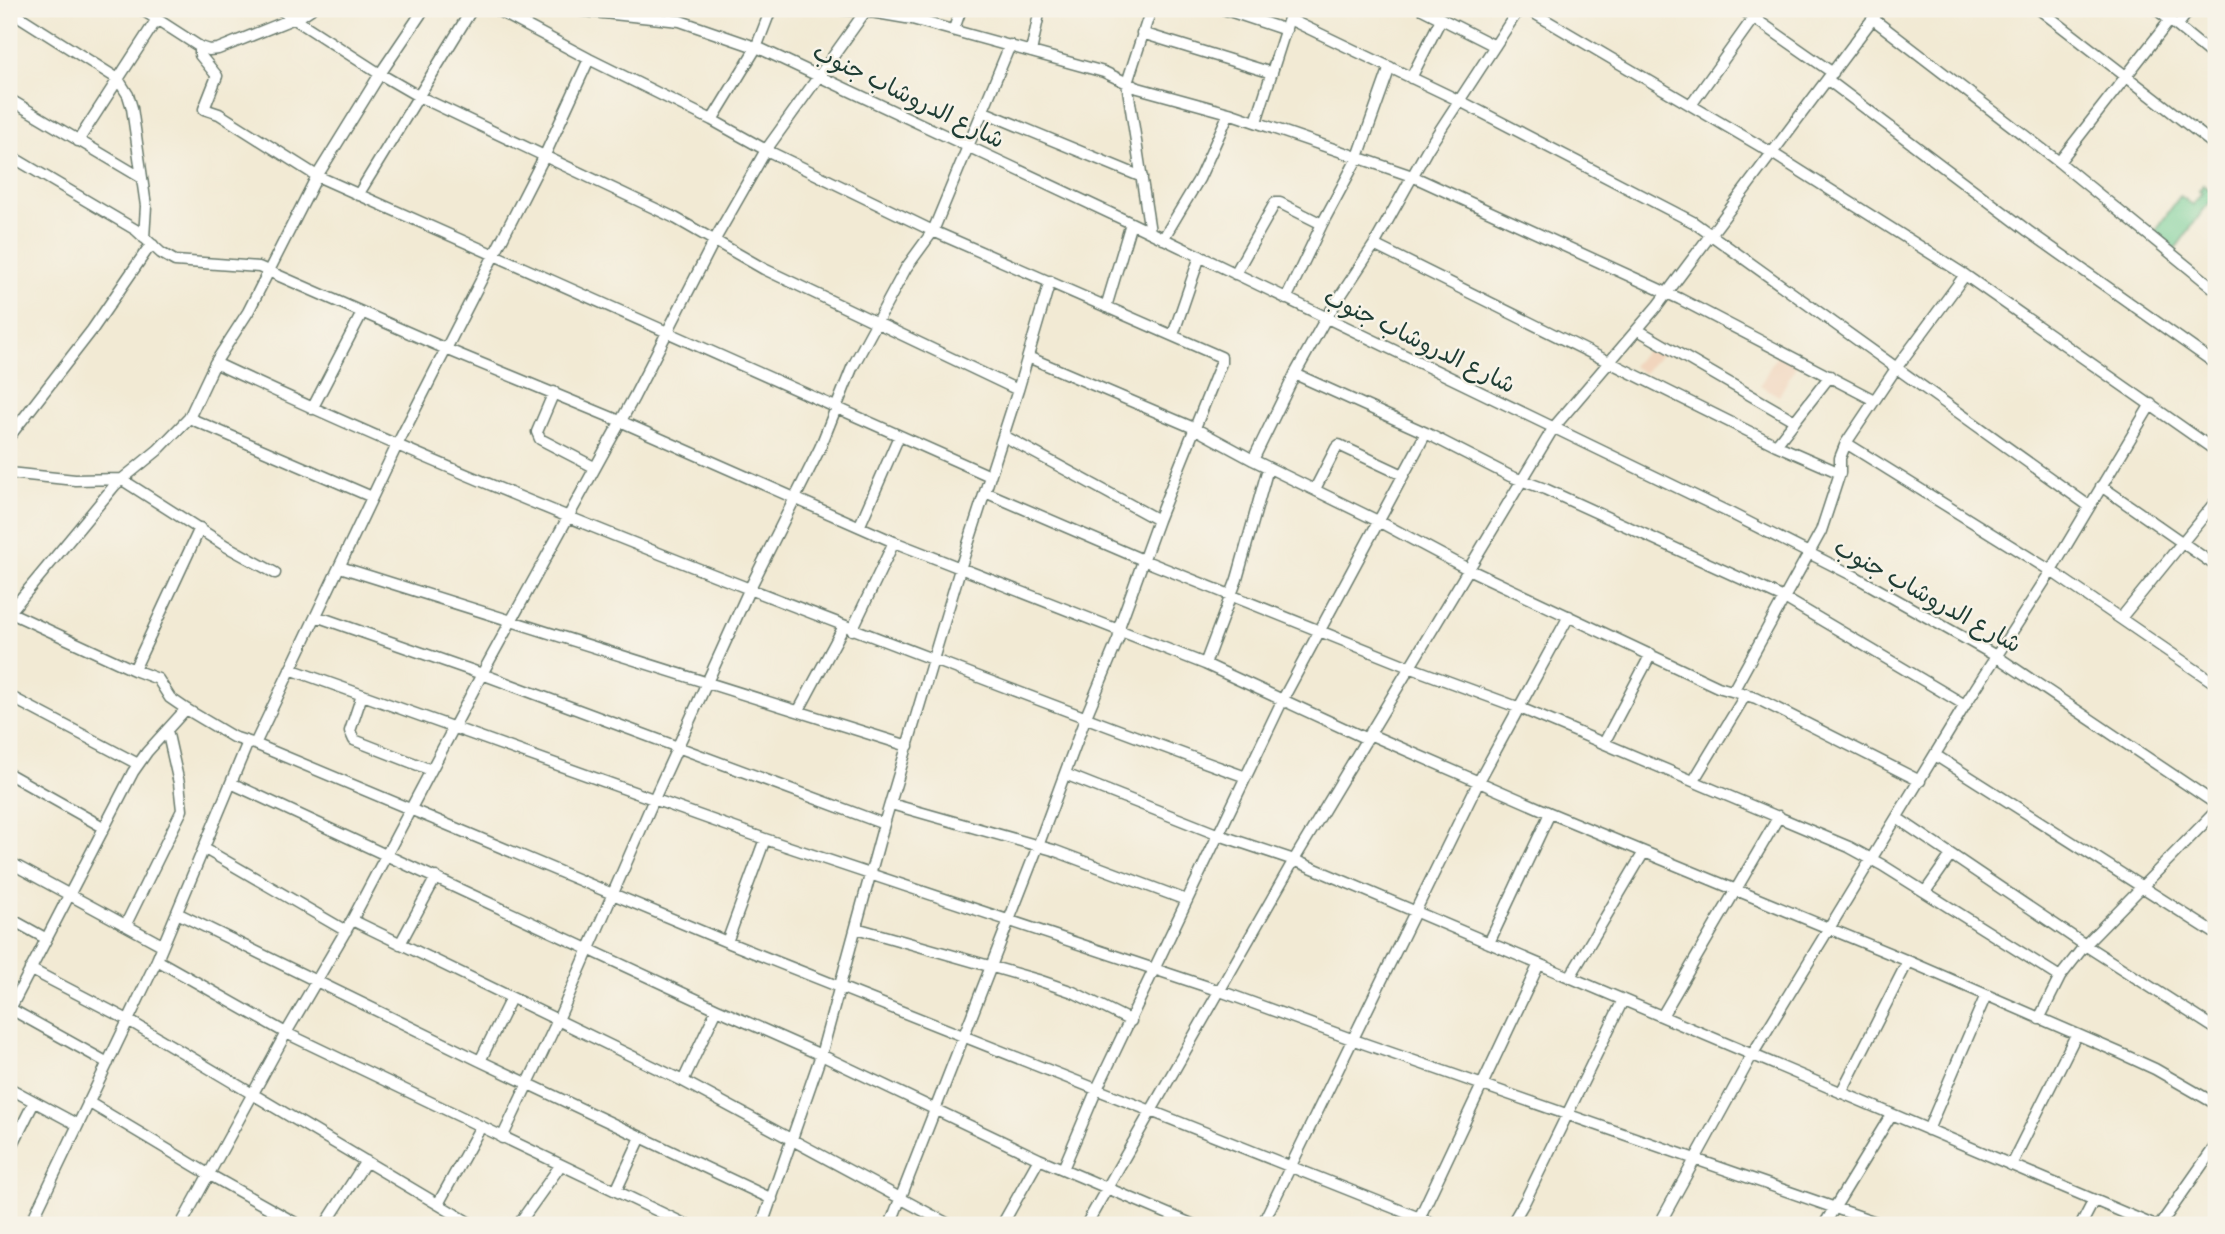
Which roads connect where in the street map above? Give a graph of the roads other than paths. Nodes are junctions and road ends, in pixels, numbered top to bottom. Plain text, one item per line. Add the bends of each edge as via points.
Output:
1 (141, 9) edge
2 (279, 9) edge
3 (311, 9) edge
4 (424, 9) edge
5 (472, 9) edge
6 (495, 9) edge
7 (565, 9) edge
8 (774, 9) edge
9 (831, 9) edge
10 (961, 9) edge
11 (1040, 9) edge
12 (1151, 9) edge
13 (1227, 9) edge
14 (1422, 9) edge
15 (1518, 9) edge
16 (1527, 9) edge
17 (1741, 9) edge
18 (2039, 9) edge
19 (2156, 9) edge
20 (2190, 9) edge
21 (9, 10) edge
22 (866, 10) edge
23 (1876, 12) edge
24 (669, 14) edge
25 (292, 17) junction
26 (1754, 17) junction
27 (157, 19) junction
28 (1289, 19) edge
29 (1441, 19) junction
30 (2174, 23) junction
31 (954, 29) junction
32 (1142, 33) junction
33 (1010, 45) junction
34 (1495, 46) junction
35 (200, 47) junction
36 (756, 48) junction
37 (1031, 52) junction
38 (2216, 58) edge
39 (589, 59) junction
40 (1390, 66) junction
41 (1272, 73) junction
42 (380, 74) junction
43 (820, 76) junction
44 (1831, 76) junction
45 (2124, 76) junction
46 (1411, 78) junction
47 (118, 79) junction
48 (1127, 83) junction
49 (418, 96) junction
50 (9, 99) edge
51 (1460, 101) junction
52 (1691, 105) junction
53 (982, 111) junction
54 (1229, 113) junction
55 (712, 120) junction
56 (1256, 122) junction
57 (78, 141) junction
58 (2216, 146) edge
59 (966, 147) junction
60 (766, 150) junction
61 (1772, 153) junction
62 (9, 155) edge
63 (544, 157) junction
64 (1359, 157) junction
65 (2059, 162) junction
66 (317, 176) junction
67 (1412, 176) junction
68 (1142, 177) junction
69 (142, 178) junction
70 (358, 195) junction
71 (1131, 223) junction
72 (1322, 224) junction
73 (933, 231) junction
74 (1150, 232) junction
75 (1710, 236) junction
76 (1163, 239) junction
77 (714, 241) junction
78 (149, 242) junction
79 (1374, 245) junction
80 (495, 256) junction
81 (1200, 256) junction
82 (267, 271) junction
83 (1235, 274) junction
84 (1965, 275) junction
85 (1050, 281) junction
86 (2216, 290) edge
87 (1667, 293) junction
88 (1286, 299) junction
89 (1106, 307) junction
90 (362, 313) junction
91 (1326, 318) junction
92 (876, 321) junction
93 (1638, 330) junction
94 (668, 331) junction
95 (1173, 335) junction
96 (446, 349) junction
97 (1028, 357) junction
98 (1612, 362) junction
99 (215, 363) junction
100 (2216, 364) edge
101 (1897, 367) junction
102 (1295, 374) junction
103 (1830, 376) junction
104 (1018, 390) junction
105 (554, 393) junction
106 (1874, 400) junction
107 (2151, 404) junction
108 (835, 406) junction
109 (312, 409) junction
110 (189, 418) junction
111 (620, 421) junction
112 (1795, 421) junction
113 (1554, 427) junction
114 (1194, 428) junction
115 (1426, 433) junction
116 (899, 436) junction
117 (1004, 436) junction
118 (9, 437) edge
119 (1846, 443) junction
120 (1776, 444) junction
121 (397, 445) junction
122 (2216, 451) edge
123 (1253, 460) junction
124 (594, 467) junction
125 (1268, 468) junction
126 (1840, 472) junction
127 (9, 473) edge
128 (1403, 475) junction
129 (990, 476) junction
130 (121, 479) junction
131 (1522, 482) junction
132 (2101, 486) junction
133 (1315, 489) junction
134 (985, 492) junction
135 (372, 497) junction
136 (794, 497) junction
137 (2216, 501) edge
138 (2089, 506) junction
139 (567, 517) junction
140 (1158, 520) junction
141 (1378, 521) junction
142 (860, 526) junction
143 (200, 528) junction
144 (894, 542) junction
145 (2183, 543) junction
146 (1810, 553) junction
147 (1143, 560) junction
148 (2216, 566) edge
149 (340, 567) junction
150 (960, 569) junction
151 (1468, 569) junction
152 (2051, 570) junction
153 (275, 573) dead end
154 (749, 590) junction
155 (1232, 594) junction
156 (1786, 599) junction
157 (9, 612) edge
158 (316, 616) junction
159 (1569, 616) junction
160 (2122, 618) junction
161 (511, 622) junction
162 (848, 628) junction
163 (1320, 629) junction
164 (1118, 630) junction
165 (1651, 654) junction
166 (1996, 656) junction
167 (933, 660) junction
168 (1205, 664) junction
169 (1409, 667) junction
170 (290, 669) junction
171 (134, 670) junction
172 (482, 674) junction
173 (709, 681) junction
174 (2216, 684) edge
175 (1733, 691) junction
176 (1746, 694) junction
177 (9, 695) edge
178 (362, 695) junction
179 (1283, 699) junction
180 (1965, 705) junction
181 (1520, 708) junction
182 (186, 709) junction
183 (799, 710) junction
184 (1085, 719) junction
185 (454, 728) junction
186 (167, 730) junction
187 (1368, 736) junction
188 (252, 743) junction
189 (1604, 743) junction
190 (908, 746) junction
191 (678, 747) junction
192 (1935, 755) junction
193 (138, 764) junction
194 (431, 770) junction
195 (9, 774) edge
196 (1065, 774) junction
197 (1245, 778) junction
198 (1694, 780) junction
199 (1479, 781) junction
200 (1920, 781) junction
201 (231, 783) junction
202 (654, 799) junction
203 (891, 804) junction
204 (2216, 804) edge
205 (411, 808) junction
206 (2216, 811) edge
207 (1550, 813) junction
208 (1779, 816) junction
209 (1897, 818) junction
210 (884, 824) junction
211 (103, 827) junction
212 (1219, 835) junction
213 (765, 839) junction
214 (1038, 846) junction
215 (205, 849) junction
216 (1644, 852) junction
217 (388, 854) junction
218 (1951, 855) junction
219 (1871, 859) junction
220 (1294, 860) junction
221 (9, 862) edge
222 (870, 873) junction
223 (436, 877) junction
224 (2141, 886) junction
225 (1736, 891) junction
226 (1925, 892) junction
227 (68, 893) junction
228 (614, 896) junction
229 (1186, 900) junction
230 (1415, 911) junction
231 (177, 913) junction
232 (9, 918) edge
233 (352, 920) junction
234 (1008, 920) junction
235 (126, 924) junction
236 (856, 928) junction
237 (1829, 928) junction
238 (346, 931) junction
239 (2216, 934) edge
240 (45, 938) junction
241 (727, 942) junction
242 (1489, 943) junction
243 (400, 944) junction
244 (162, 945) junction
245 (2085, 945) junction
246 (590, 950) junction
247 (156, 960) junction
248 (1908, 961) junction
249 (1539, 964) junction
250 (991, 966) junction
251 (30, 969) junction
252 (1155, 969) junction
253 (1570, 977) junction
254 (2060, 977) junction
255 (318, 980) junction
256 (840, 986) junction
257 (1220, 991) junction
258 (1986, 995) junction
259 (511, 998) junction
260 (1623, 1000) junction
261 (9, 1009) edge
262 (717, 1009) junction
263 (1662, 1016) junction
264 (2039, 1019) junction
265 (128, 1020) junction
266 (558, 1020) junction
267 (1131, 1021) junction
268 (2216, 1029) edge
269 (286, 1033) junction
270 (2076, 1035) junction
271 (963, 1036) junction
272 (1354, 1040) junction
273 (821, 1055) junction
274 (1752, 1055) junction
275 (480, 1061) junction
276 (108, 1063) junction
277 (683, 1081) junction
278 (528, 1084) junction
279 (1482, 1085) junction
280 (9, 1088) edge
281 (1097, 1091) junction
282 (1841, 1093) junction
283 (254, 1094) junction
284 (34, 1102) junction
285 (88, 1102) junction
286 (2216, 1104) edge
287 (936, 1109) junction
288 (1152, 1112) junction
289 (1567, 1113) junction
290 (1891, 1115) junction
291 (78, 1125) junction
292 (480, 1128) junction
293 (1928, 1130) junction
294 (641, 1137) junction
295 (502, 1138) junction
296 (793, 1140) junction
297 (2216, 1145) edge
298 (9, 1152) edge
299 (1040, 1159) junction
300 (1695, 1159) junction
301 (366, 1161) junction
302 (2011, 1165) junction
303 (561, 1166) junction
304 (1063, 1168) junction
305 (1291, 1168) junction
306 (210, 1175) junction
307 (1108, 1188) junction
308 (616, 1191) junction
309 (772, 1199) junction
310 (900, 1199) junction
311 (2094, 1200) junction
312 (438, 1204) junction
313 (1834, 1208) junction
314 (183, 1222) edge
315 (1417, 1222) edge
316 (30, 1225) edge
317 (196, 1225) edge
318 (299, 1225) edge
319 (325, 1225) edge
320 (473, 1225) edge
321 (519, 1225) edge
322 (687, 1225) edge
323 (762, 1225) edge
324 (890, 1225) edge
325 (950, 1225) edge
326 (1002, 1225) edge
327 (1086, 1225) edge
328 (1194, 1225) edge
329 (1262, 1225) edge
330 (1437, 1225) edge
331 (1511, 1225) edge
332 (1659, 1225) edge
333 (1824, 1225) edge
334 (1884, 1225) edge
335 (2081, 1225) edge
336 (2153, 1225) edge
337 (2160, 1225) edge

1 - 27 street
2 - 25 street
3 - 25 street
4 - 42 street
5 - 49 street
6 - 39 street
7 - 24 street, شارع الدروشاب جنوب
8 - 36 street
9 - 22 street
10 - 31 street
11 - 37 street
12 - 32 street
13 - 28 street
14 - 29 street
15 - 34 street
16 - 52 street
17 - 26 street
18 - 45 street
19 - 30 street
20 - 30 street
21 - 47 street
22 - 31 street
22 - 43 street
23 - 44 street
23 - 65 street
24 - 36 street, شارع الدروشاب جنوب
25 - 35 street via 218,49
25 - 42 street
26 - 44 street
26 - 52 street
27 - 35 street
27 - 47 street
28 - 40 street
28 - 41 street
29 - 34 street
29 - 46 street
30 - 38 street
30 - 45 street
31 - 33 street
32 - 41 street
32 - 48 street
33 - 37 street
33 - 53 street
34 - 51 street
35 - 66 street via 200,55 217,76 204,109
36 - 43 street, شارع الدروشاب جنوب
36 - 55 street
37 - 48 street
39 - 55 street
39 - 63 street
40 - 46 street
40 - 64 street
41 - 56 street
42 - 49 street
42 - 66 street
43 - 59 street, شارع الدروشاب جنوب
43 - 60 street
44 - 61 street
44 - 100 street via 2028,231
45 - 58 street
45 - 65 street
46 - 51 street
47 - 57 street
47 - 69 street via 132,108
48 - 54 street
48 - 68 street
49 - 63 street
49 - 70 street
50 - 57 street
51 - 67 street
51 - 75 street via 1673,211
52 - 61 street
53 - 59 street
53 - 68 street
54 - 56 street
54 - 76 street via 1199,179
55 - 60 street
56 - 64 street
57 - 69 street
59 - 71 street, شارع الدروشاب جنوب
59 - 73 street
60 - 73 street
60 - 77 street
61 - 75 street
61 - 84 street
62 - 78 street
63 - 77 street
63 - 80 street
64 - 67 street
64 - 72 street
65 - 86 street
66 - 70 street
66 - 82 street
67 - 79 street
67 - 87 street
68 - 74 street
69 - 78 street
70 - 80 street
71 - 74 street, شارع الدروشاب جنوب
71 - 89 street
72 - 83 street via 1275,203
72 - 88 street
73 - 85 street
73 - 92 street
74 - 76 street, شارع الدروشاب جنوب
75 - 87 street
75 - 101 street
76 - 81 street, شارع الدروشاب جنوب
77 - 92 street
77 - 94 street
78 - 82 street via 175,261 254,266
78 - 118 street via 92,330
79 - 91 street
79 - 98 street
80 - 94 street
80 - 96 street
81 - 83 street, شارع الدروشاب جنوب
81 - 95 street
82 - 90 street
82 - 99 street via 248,312
83 - 88 street, شارع الدروشاب جنوب
84 - 101 street
84 - 107 street
85 - 89 street
85 - 97 street
87 - 93 street
87 - 103 street
88 - 91 street, شارع الدروشاب جنوب
89 - 95 street
90 - 96 street
90 - 109 street
91 - 102 street
91 - 113 street, شارع الدروشاب جنوب
92 - 104 street
92 - 108 street
93 - 98 street
93 - 112 street
94 - 108 street
94 - 111 street
95 - 114 street via 1221,357
96 - 105 street
96 - 121 street
97 - 104 street
97 - 114 street
98 - 113 street
98 - 120 street
99 - 109 street
99 - 110 street
101 - 106 street
101 - 138 street
102 - 115 street
102 - 123 street
103 - 106 street
103 - 112 street
104 - 117 street
105 - 111 street
105 - 124 street via 537,432 540,439
106 - 119 street
107 - 122 street
107 - 132 street
108 - 116 street
108 - 136 street via 820,448
109 - 121 street
110 - 130 street via 159,450
110 - 135 street
111 - 124 street
111 - 136 street
112 - 120 street
113 - 131 street
113 - 146 street, شارع الدروشاب جنوب
114 - 123 street
114 - 140 street
115 - 128 street
115 - 131 street
116 - 129 street
116 - 142 street
117 - 129 street
117 - 140 street
119 - 126 street
119 - 152 street
120 - 126 street
121 - 135 street
121 - 139 street
123 - 125 street
124 - 139 street
125 - 133 street
125 - 155 street
126 - 146 street
127 - 130 street
128 - 133 street via 1339,445
128 - 141 street
129 - 134 street
130 - 143 street
130 - 157 street
131 - 151 street
131 - 156 street
132 - 138 street
132 - 145 street
133 - 141 street
134 - 147 street
134 - 150 street
135 - 149 street
136 - 142 street
136 - 154 street
137 - 145 street
138 - 152 street
139 - 154 street
139 - 161 street
140 - 147 street
141 - 151 street
141 - 163 street
142 - 144 street
143 - 153 street
143 - 171 street
144 - 150 street
144 - 162 street
145 - 148 street
145 - 160 street
146 - 156 street
146 - 166 street, شارع الدروشاب جنوب
147 - 155 street
147 - 164 street
149 - 158 street
149 - 161 street
150 - 164 street
150 - 167 street
151 - 159 street
151 - 169 street
152 - 160 street
152 - 166 street
154 - 162 street
154 - 173 street
155 - 163 street
155 - 168 street
156 - 175 street
156 - 180 street
157 - 171 street
158 - 170 street
158 - 172 street
159 - 165 street
159 - 181 street
160 - 174 street
161 - 172 street
161 - 173 street
162 - 167 street
162 - 183 street
163 - 169 street
163 - 179 street
164 - 168 street
164 - 184 street
165 - 175 street
165 - 189 street
166 - 180 street
166 - 204 street, شارع الدروشاب جنوب
167 - 184 street
167 - 190 street
168 - 179 street
169 - 181 street
169 - 187 street
170 - 178 street
170 - 188 street
171 - 182 street via 158,679 170,698
172 - 185 street
172 - 191 street
173 - 183 street
173 - 191 street
175 - 176 street
176 - 198 street
176 - 200 street
177 - 193 street
178 - 185 street
178 - 194 street via 350,731 354,740
179 - 187 street
179 - 197 street
180 - 192 street
181 - 189 street
181 - 199 street
182 - 186 street
182 - 188 street
183 - 190 street
184 - 196 street
184 - 197 street
185 - 194 street
185 - 202 street
186 - 193 street
186 - 235 street via 182,810
187 - 199 street
187 - 220 street
188 - 201 street
188 - 205 street
189 - 198 street
190 - 203 street
191 - 202 street
191 - 210 street
192 - 200 street
192 - 224 street
193 - 211 street
194 - 205 street
195 - 211 street
196 - 212 street
196 - 214 street
197 - 212 street
198 - 208 street
199 - 207 street
199 - 230 street
200 - 209 street
201 - 215 street
201 - 217 street
202 - 213 street
202 - 228 street
203 - 210 street
203 - 214 street
205 - 217 street
205 - 228 street
206 - 224 street
207 - 216 street
207 - 242 street
208 - 219 street
208 - 225 street
209 - 218 street
209 - 219 street
210 - 222 street
211 - 227 street
212 - 220 street
212 - 229 street
213 - 222 street
213 - 241 street
214 - 229 street
214 - 234 street
215 - 231 street
215 - 238 street
216 - 225 street
216 - 253 street
217 - 223 street
217 - 233 street
218 - 226 street
218 - 245 street
219 - 226 street
219 - 237 street
220 - 230 street
220 - 257 street
221 - 227 street
222 - 234 street
222 - 236 street
223 - 243 street
223 - 246 street
224 - 239 street
224 - 245 street
225 - 237 street
225 - 263 street
226 - 254 street
227 - 235 street
227 - 240 street
228 - 241 street
228 - 246 street
229 - 252 street
230 - 242 street
230 - 272 street
231 - 244 street
231 - 255 street
232 - 240 street
233 - 238 street
233 - 243 street
234 - 250 street
234 - 252 street
235 - 244 street
236 - 250 street
236 - 256 street
237 - 248 street
237 - 274 street
238 - 255 street
240 - 251 street
241 - 256 street
242 - 249 street
243 - 259 street
244 - 247 street
245 - 254 street
245 - 268 street
246 - 262 street
246 - 266 street
247 - 265 street
247 - 269 street
248 - 258 street
248 - 282 street
249 - 253 street
249 - 279 street
250 - 267 street via 1073,992
250 - 271 street
251 - 261 street
251 - 265 street
252 - 257 street
252 - 267 street
253 - 260 street
254 - 264 street
255 - 269 street
255 - 275 street
256 - 271 street
256 - 273 street
257 - 272 street
257 - 288 street
258 - 264 street
258 - 293 street
259 - 266 street
259 - 275 street
260 - 263 street
260 - 289 street
261 - 276 street
262 - 273 street
262 - 277 street
263 - 274 street
264 - 270 street
265 - 276 street
265 - 283 street
266 - 277 street
266 - 278 street
267 - 281 street
269 - 283 street
269 - 292 street
270 - 286 street via 2155,1069
270 - 302 street
271 - 281 street
271 - 287 street
272 - 279 street
272 - 305 street
273 - 287 street
273 - 296 street
274 - 282 street
274 - 300 street
275 - 278 street
276 - 285 street
277 - 296 street
278 - 294 street
278 - 295 street
279 - 289 street
279 - 315 street
280 - 284 street
281 - 288 street
281 - 304 street
282 - 290 street
283 - 301 street
283 - 306 street
284 - 291 street
284 - 298 street
285 - 291 street
285 - 306 street
287 - 299 street
287 - 310 street
288 - 305 street
288 - 307 street
289 - 300 street
289 - 331 street
290 - 293 street
290 - 313 street
291 - 316 street
292 - 295 street
292 - 312 street
293 - 302 street
294 - 308 street
294 - 309 street
295 - 303 street
296 - 309 street
296 - 310 street
297 - 337 street
299 - 304 street
299 - 326 street
300 - 313 street
300 - 332 street
301 - 312 street
301 - 319 street
302 - 311 street
303 - 308 street
303 - 321 street
304 - 307 street
305 - 315 street
305 - 329 street
306 - 314 street
306 - 318 street
307 - 327 street
307 - 328 street
308 - 322 street
309 - 323 street
310 - 324 street
310 - 325 street
311 - 335 street
311 - 336 street
312 - 320 street
313 - 333 street
313 - 334 street
314 - 317 street
315 - 330 street

